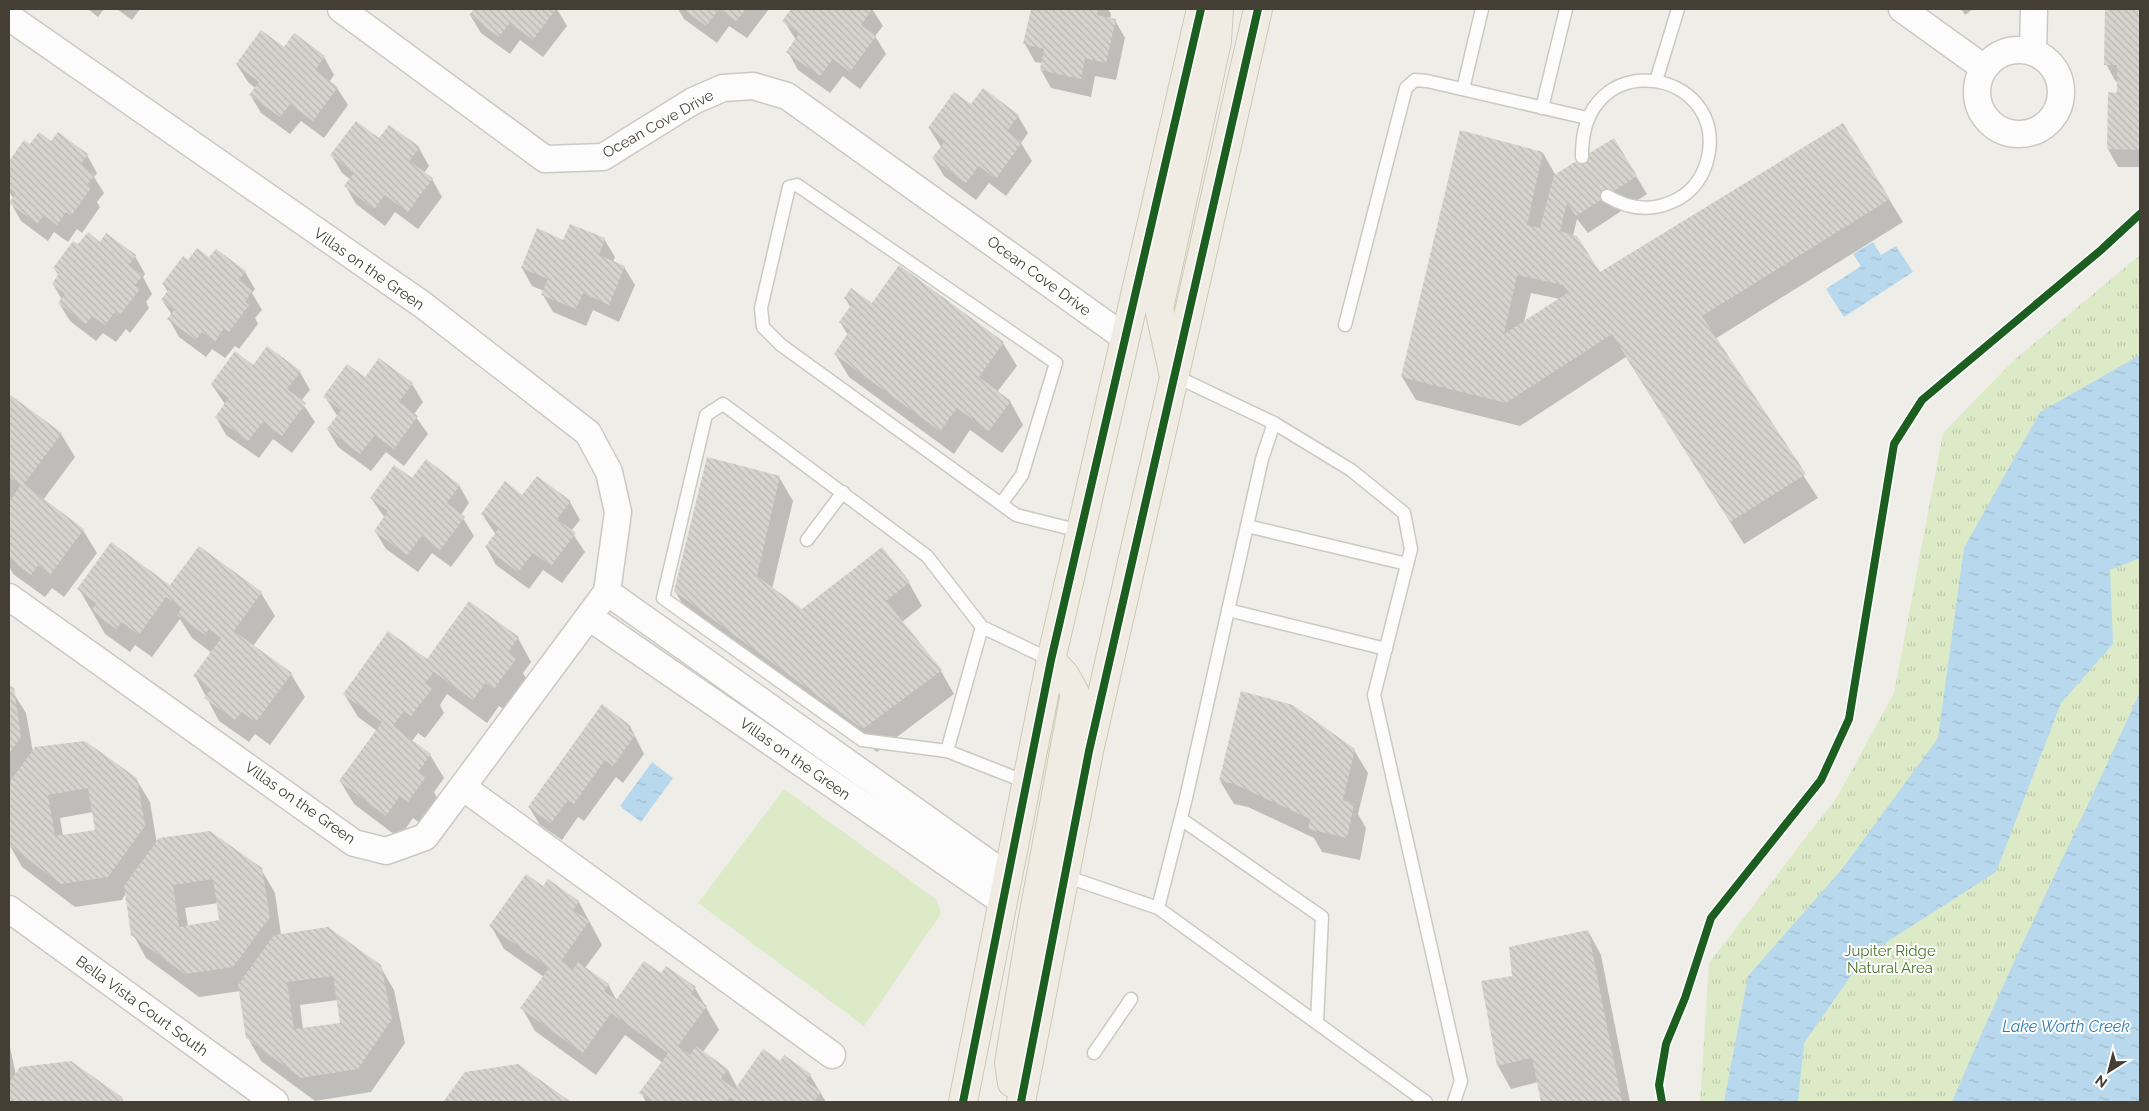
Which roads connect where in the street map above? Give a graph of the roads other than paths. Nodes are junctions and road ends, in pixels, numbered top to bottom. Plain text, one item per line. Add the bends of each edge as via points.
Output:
1 (341, 9) edge
2 (1201, 9) edge
3 (1219, 9) edge
4 (1258, 9) edge
5 (1482, 9) edge
6 (1566, 9) edge
7 (1678, 9) edge
8 (1902, 9) edge
9 (2034, 9) edge
10 (9, 17) edge
11 (2033, 52) junction
12 (1984, 68) junction
13 (1656, 81) junction
14 (1463, 89) junction
15 (1542, 108) junction
16 (1587, 118) junction
17 (1582, 157) dead end
18 (1607, 196) dead end
19 (1345, 326) dead end
20 (1124, 337) junction
21 (1174, 376) junction
22 (1274, 423) junction
23 (843, 492) junction
24 (1001, 504) junction
25 (1247, 526) junction
26 (1080, 531) junction
27 (807, 540) dead end
28 (1407, 564) junction
29 (607, 592) junction
30 (9, 597) edge
31 (1228, 610) junction
32 (589, 617) junction
33 (982, 627) junction
34 (1386, 649) junction
35 (1051, 660) junction
36 (947, 751) junction
37 (1026, 782) junction
38 (464, 788) junction
39 (1181, 818) junction
40 (1065, 876) junction
41 (1005, 888) junction
42 (1158, 908) junction
43 (9, 909) edge
44 (1131, 999) dead end
45 (1317, 1022) junction
46 (1094, 1053) dead end
47 (832, 1055) dead end
48 (275, 1102) edge
49 (963, 1102) edge
50 (1014, 1102) edge
51 (1021, 1102) edge
52 (1426, 1102) edge
53 (1454, 1102) edge

1 - 20 street, Ocean Cove Drive via 546,159 603,158 693,101 723,88 753,86 787,96
2 - 20 main road
3 - 21 main road via 1217,41 1159,308
4 - 21 main road
5 - 14 lane
6 - 15 lane
7 - 13 lane
8 - 12 street
9 - 11 street
10 - 29 street, Villas on the Green via 423,305 588,433 609,472 618,512
11 - 12 street via 2002,53
11 - 12 street via 2050,62 2057,73 2062,97 2051,120 2031,133 2006,133 1992,125 1982,113 1977,98 1978,82
13 - 16 lane via 1628,82 1604,96
13 - 18 lane via 1675,87 1693,100 1706,119 1711,144 1705,170 1689,193 1665,206 1640,208 1621,205
14 - 15 lane
14 - 19 lane via 1415,80 1406,88
15 - 16 lane
16 - 17 lane via 1582,137
20 - 26 main road
21 - 22 lane
21 - 40 main road via 1089,750
22 - 25 lane
22 - 28 lane via 1351,470 1404,512 1411,549
23 - 27 lane
23 - 33 lane via 927,556
23 - 36 lane via 723,404 706,415 662,598 862,740
24 - 24 lane via 781,345 763,327 761,308 790,187 797,185 1056,363 1022,475
24 - 26 lane via 1016,515
25 - 28 lane
25 - 31 lane
26 - 35 main road
28 - 34 lane
29 - 32 street, Villas on the Green
29 - 41 street, Villas on the Green
30 - 38 street, Villas on the Green via 354,843 386,851 425,838
31 - 34 lane
31 - 39 lane
32 - 38 street, Villas on the Green
32 - 41 street, Villas on the Green
33 - 35 lane
33 - 36 lane
34 - 53 lane via 1374,695 1461,1081
35 - 37 main road
35 - 50 main road via 1075,693 1009,1063
36 - 37 lane
37 - 41 main road
38 - 47 street
39 - 42 lane
39 - 45 lane via 1322,917
40 - 42 lane
40 - 51 main road
41 - 49 main road
42 - 45 lane
43 - 48 street, Bella Vista Court South
44 - 46 lane
45 - 52 lane

